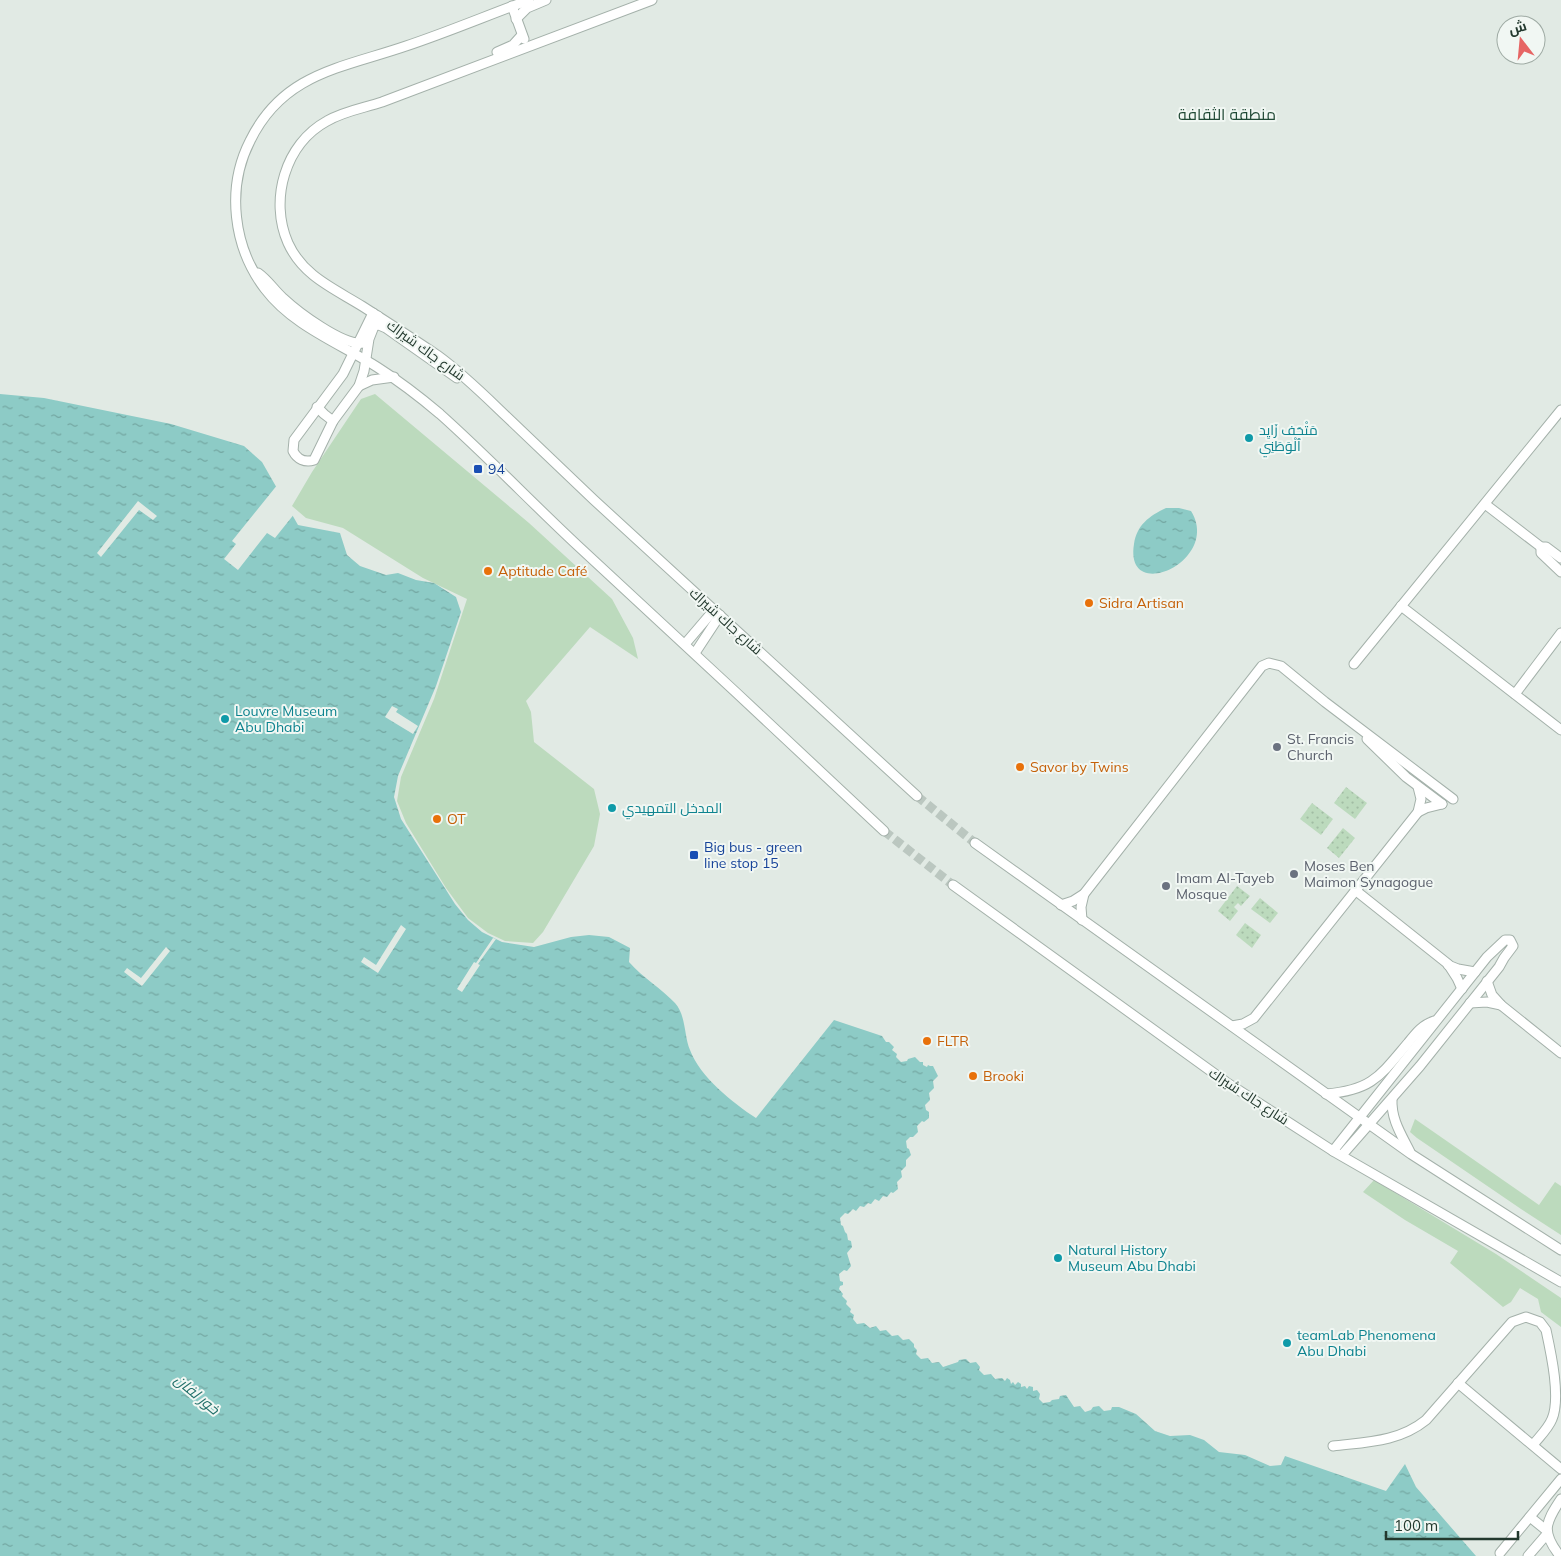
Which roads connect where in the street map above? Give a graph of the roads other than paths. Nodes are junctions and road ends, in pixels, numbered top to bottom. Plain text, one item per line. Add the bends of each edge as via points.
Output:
1 (529, 0) edge
2 (546, 0) edge
3 (652, 0) edge
4 (512, 6) junction
5 (516, 19) junction
6 (522, 35) junction
7 (527, 48) junction
8 (420, 88) junction
9 (253, 271) junction
10 (376, 314) junction
11 (370, 327) junction
12 (369, 339) junction
13 (358, 344) junction
14 (354, 353) junction
15 (365, 360) junction
16 (394, 377) junction
17 (359, 386) junction
18 (478, 389) junction
19 (317, 407) junction
20 (1561, 410) edge
21 (333, 421) junction
22 (1484, 504) junction
23 (1541, 548) junction
24 (1561, 558) edge
25 (1561, 572) edge
26 (1401, 606) junction
27 (717, 613) junction
28 (1561, 633) edge
29 (685, 644) junction
30 (695, 653) junction
31 (1354, 664) dead end
32 (1515, 694) junction
33 (1359, 728) junction
34 (1561, 730) edge
35 (1418, 787) junction
36 (917, 796) tunnel mouth
37 (1453, 799) dead end
38 (1418, 812) junction
39 (884, 831) tunnel mouth
40 (975, 844) tunnel mouth
41 (953, 885) tunnel mouth
42 (1356, 890) junction
43 (1084, 894) junction
44 (1061, 904) junction
45 (1082, 920) junction
46 (1448, 964) junction
47 (1475, 972) junction
48 (1488, 981) junction
49 (1462, 989) junction
50 (1470, 1003) junction
51 (1501, 1005) junction
52 (1254, 1018) junction
53 (1437, 1020) junction
54 (1232, 1026) junction
55 (1252, 1040) junction
56 (1561, 1053) edge
57 (1326, 1094) junction
58 (1392, 1099) junction
59 (1360, 1117) junction
60 (1370, 1124) junction
61 (1333, 1151) junction
62 (1411, 1154) junction
63 (1342, 1156) junction
64 (1561, 1250) edge
65 (1561, 1282) edge
66 (1458, 1383) junction
67 (1533, 1445) junction
68 (1333, 1446) dead end
69 (1561, 1469) edge
70 (1561, 1479) edge
71 (1561, 1499) edge
72 (1530, 1516) junction
73 (1547, 1532) junction
74 (1500, 1553) dead end
75 (1528, 1556) edge
76 (1560, 1556) edge

1 - 4 street
2 - 5 street via 527,8
3 - 7 street, شارع جاك شيراك
4 - 5 street
4 - 9 street via 406,46 321,73 279,100 249,141 237,180 238,226
5 - 6 street
6 - 7 street
6 - 8 street via 510,48 437,75
7 - 8 street, شارع جاك شيراك
8 - 10 street, شارع جاك شيراك via 339,115 320,125 298,146 283,182 280,214 294,254 316,279
9 - 13 street via 310,320
9 - 14 street via 266,291 291,316
10 - 11 street
10 - 18 street, شارع جاك شيراك via 438,356
11 - 12 street
11 - 13 street
11 - 18 street via 386,328
12 - 13 street
12 - 15 street
13 - 14 street
14 - 15 street
14 - 19 street via 340,380
15 - 16 street
15 - 17 street
16 - 17 street via 372,380
16 - 29 street via 445,419
17 - 21 street
18 - 27 street, شارع جاك شيراك
19 - 21 street
19 - 21 street via 294,440 292,447 297,457 304,461 314,460
20 - 22 street
22 - 23 street
22 - 26 street
23 - 24 street via 1546,547
23 - 25 street via 1542,554
26 - 31 street
26 - 32 street
27 - 29 street
27 - 30 street
27 - 36 street, شارع جاك شيراك
28 - 32 street
29 - 30 street
30 - 39 street
32 - 34 street
33 - 35 street
33 - 37 street
33 - 43 street via 1281,666 1266,664
35 - 38 street via 1421,799
35 - 38 street via 1442,804
38 - 42 street
40 - 44 street
41 - 61 street, شارع جاك شيراك via 1226,1082
42 - 46 street
42 - 52 street
43 - 44 street
43 - 45 street
44 - 45 street
45 - 54 street
46 - 47 street
46 - 49 street
47 - 48 street via 1505,940 1510,940 1512,948
47 - 49 street
48 - 50 street
48 - 51 street via 1492,994
49 - 53 street
50 - 51 street
50 - 58 street
51 - 56 street
52 - 54 street
52 - 55 street
53 - 57 street via 1418,1030 1372,1082
53 - 59 street
54 - 55 street
55 - 57 street
57 - 59 street
58 - 60 street
58 - 62 street via 1396,1123
59 - 60 street
59 - 61 street
60 - 62 street
60 - 63 street
61 - 63 street, شارع جاك شيراك
62 - 64 street
63 - 65 street, شارع جاك شيراك
66 - 67 street
66 - 67 street via 1512,1322 1531,1317 1540,1322 1547,1335 1556,1400 1551,1422
66 - 68 street via 1426,1420 1404,1434
67 - 69 street
70 - 72 street
71 - 73 street via 1548,1520
72 - 73 street
72 - 74 street
73 - 75 street
73 - 76 street

